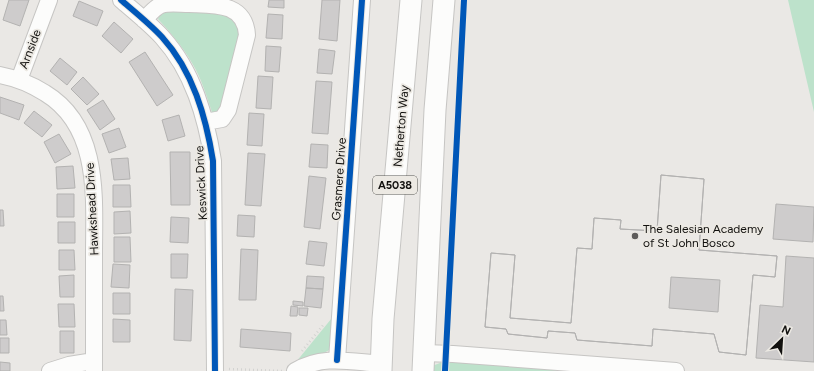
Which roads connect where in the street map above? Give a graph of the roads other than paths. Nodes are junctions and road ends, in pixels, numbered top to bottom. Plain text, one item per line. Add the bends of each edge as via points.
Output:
1 (49, 0) edge
2 (121, 0) edge
3 (362, 0) edge
4 (411, 0) edge
5 (444, 0) edge
6 (144, 20) junction
7 (0, 75) edge
8 (19, 80) junction
9 (205, 122) junction
10 (337, 360) junction
11 (423, 362) edge
12 (94, 366) edge
13 (382, 367) edge
14 (215, 370) edge
15 (50, 371) edge
16 (295, 371) edge
17 (676, 371) edge

1 - 8 street, Arnside
2 - 6 street, Keswick Drive
3 - 10 street, Grasmere Drive
4 - 13 main road, Netherton Way / A5038 via 383,319
5 - 11 main road, A5038 via 435,110
6 - 9 street, Keswick Drive via 163,38 180,61 198,99
6 - 9 street via 160,6 170,4 223,6 238,13 245,23 247,35 228,110 222,119
7 - 8 street, Arnside
8 - 12 street, Hawkshead Drive via 34,86 61,104 78,127 89,155 94,209
9 - 14 street, Keswick Drive via 213,160
10 - 13 street
10 - 16 street via 314,362
11 - 17 street via 460,354
12 - 15 street via 69,365

